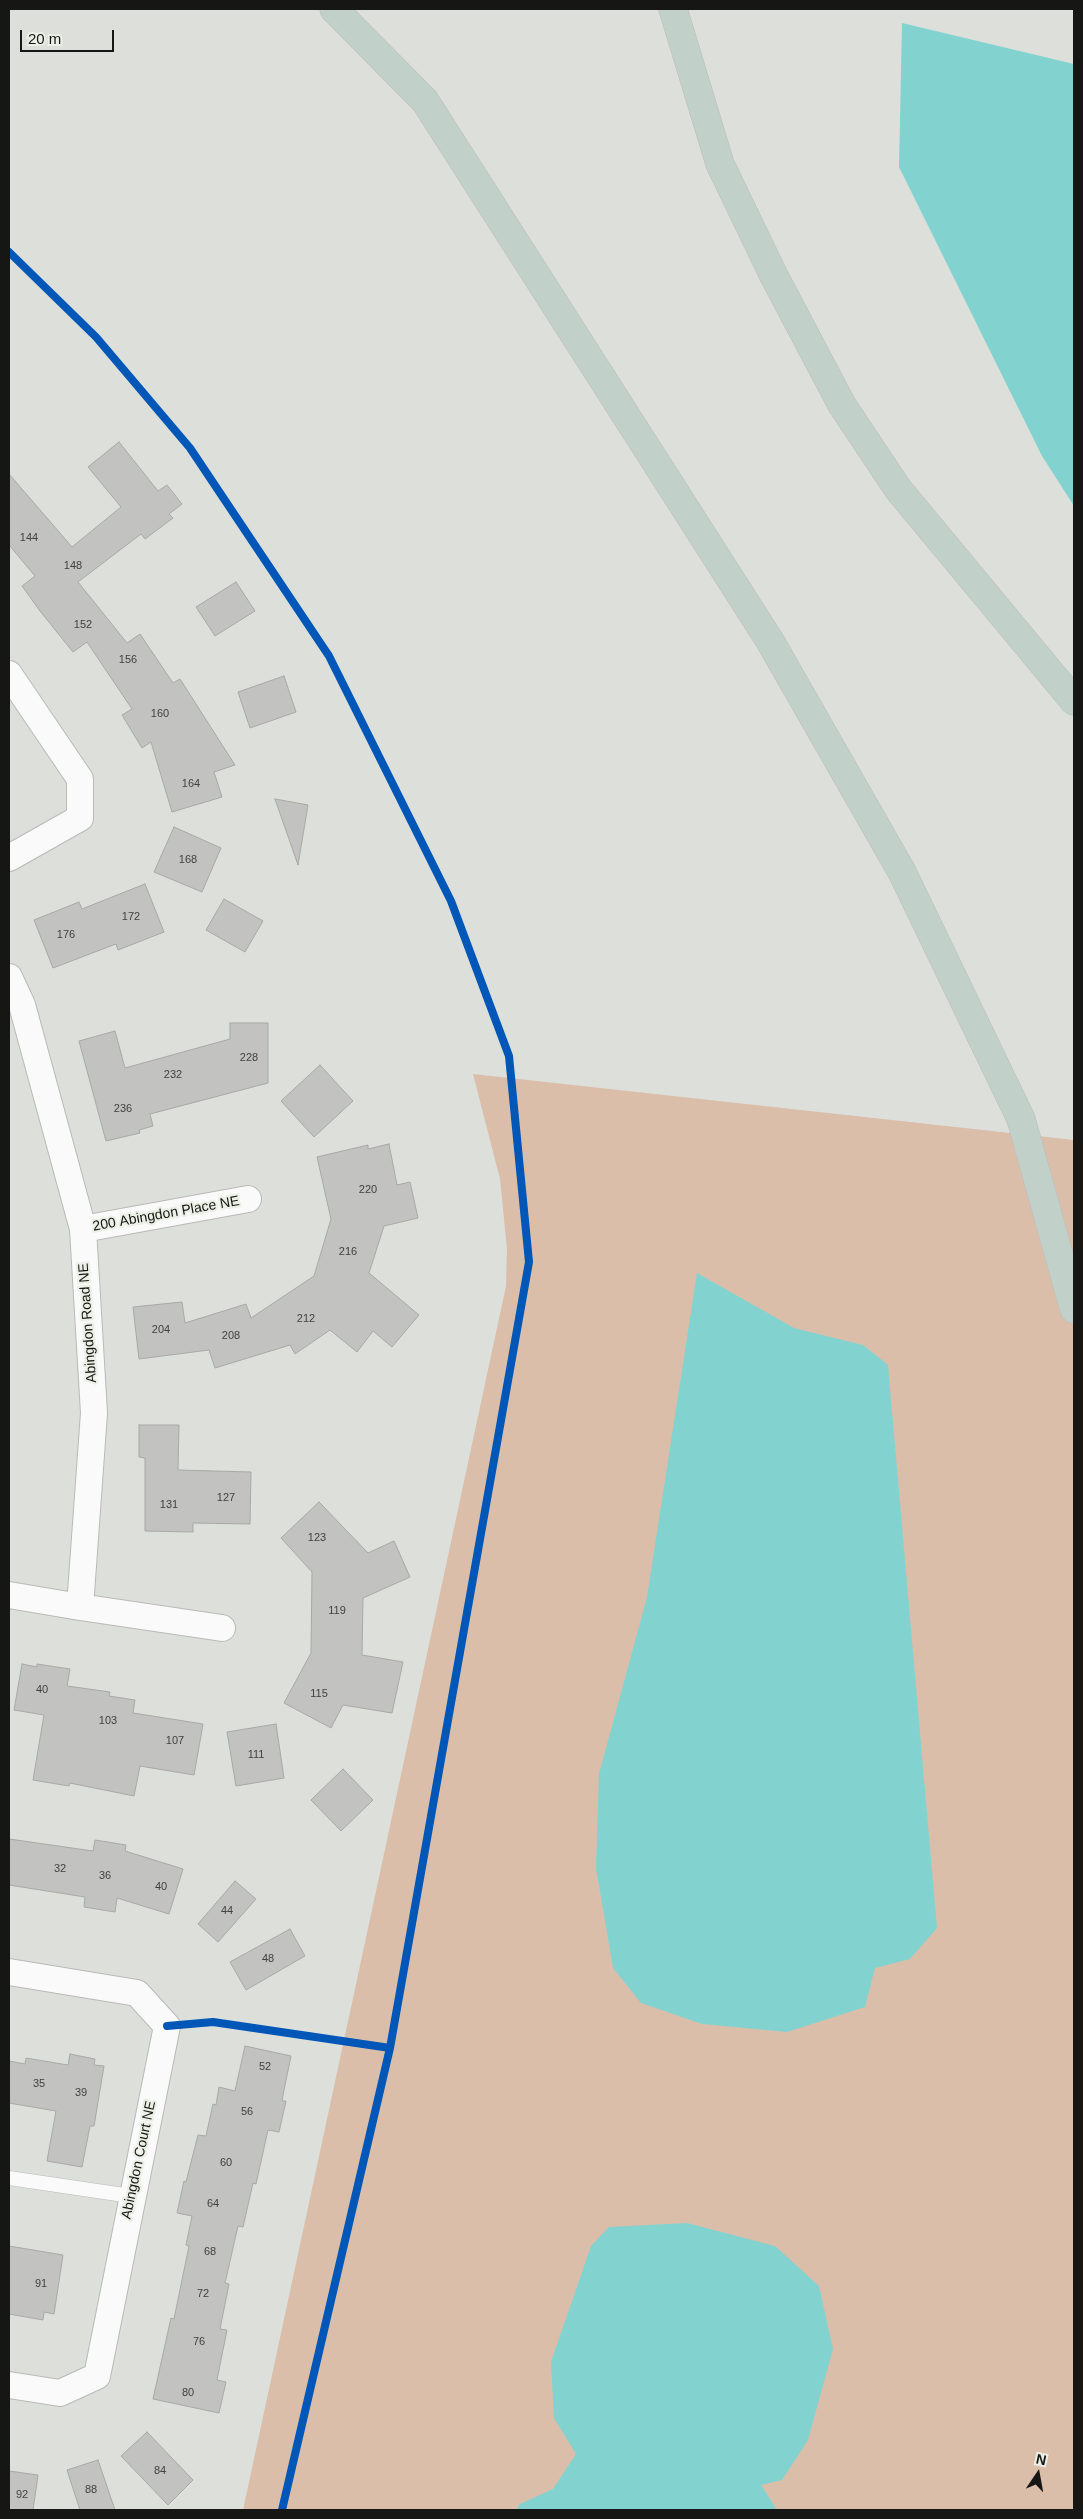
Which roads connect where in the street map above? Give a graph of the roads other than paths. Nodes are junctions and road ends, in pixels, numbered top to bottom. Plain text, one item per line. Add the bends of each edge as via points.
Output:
1 (334, 9) edge
2 (673, 9) edge
3 (9, 674) edge
4 (1074, 701) edge
5 (9, 858) edge
6 (9, 977) edge
7 (248, 1199) dead end
8 (83, 1229) junction
9 (1074, 1309) edge
10 (9, 1595) edge
11 (80, 1607) junction
12 (222, 1628) dead end
13 (9, 1972) edge
14 (9, 2178) edge
15 (131, 2196) junction
16 (9, 2385) edge

1 - 9 highway via 425,101 770,641 897,864 1021,1119
2 - 4 highway via 720,164 842,405 898,489
3 - 5 street via 80,779 80,818
6 - 8 street, Abingdon Road NE via 22,1005
7 - 8 street, 200 Abingdon Place NE
8 - 11 street, Abingdon Road NE via 94,1414
10 - 11 street
11 - 12 street
13 - 15 street, Abingdon Court NE via 137,1993 167,2026
14 - 15 lane
15 - 16 street, Abingdon Court NE via 97,2376 60,2393

